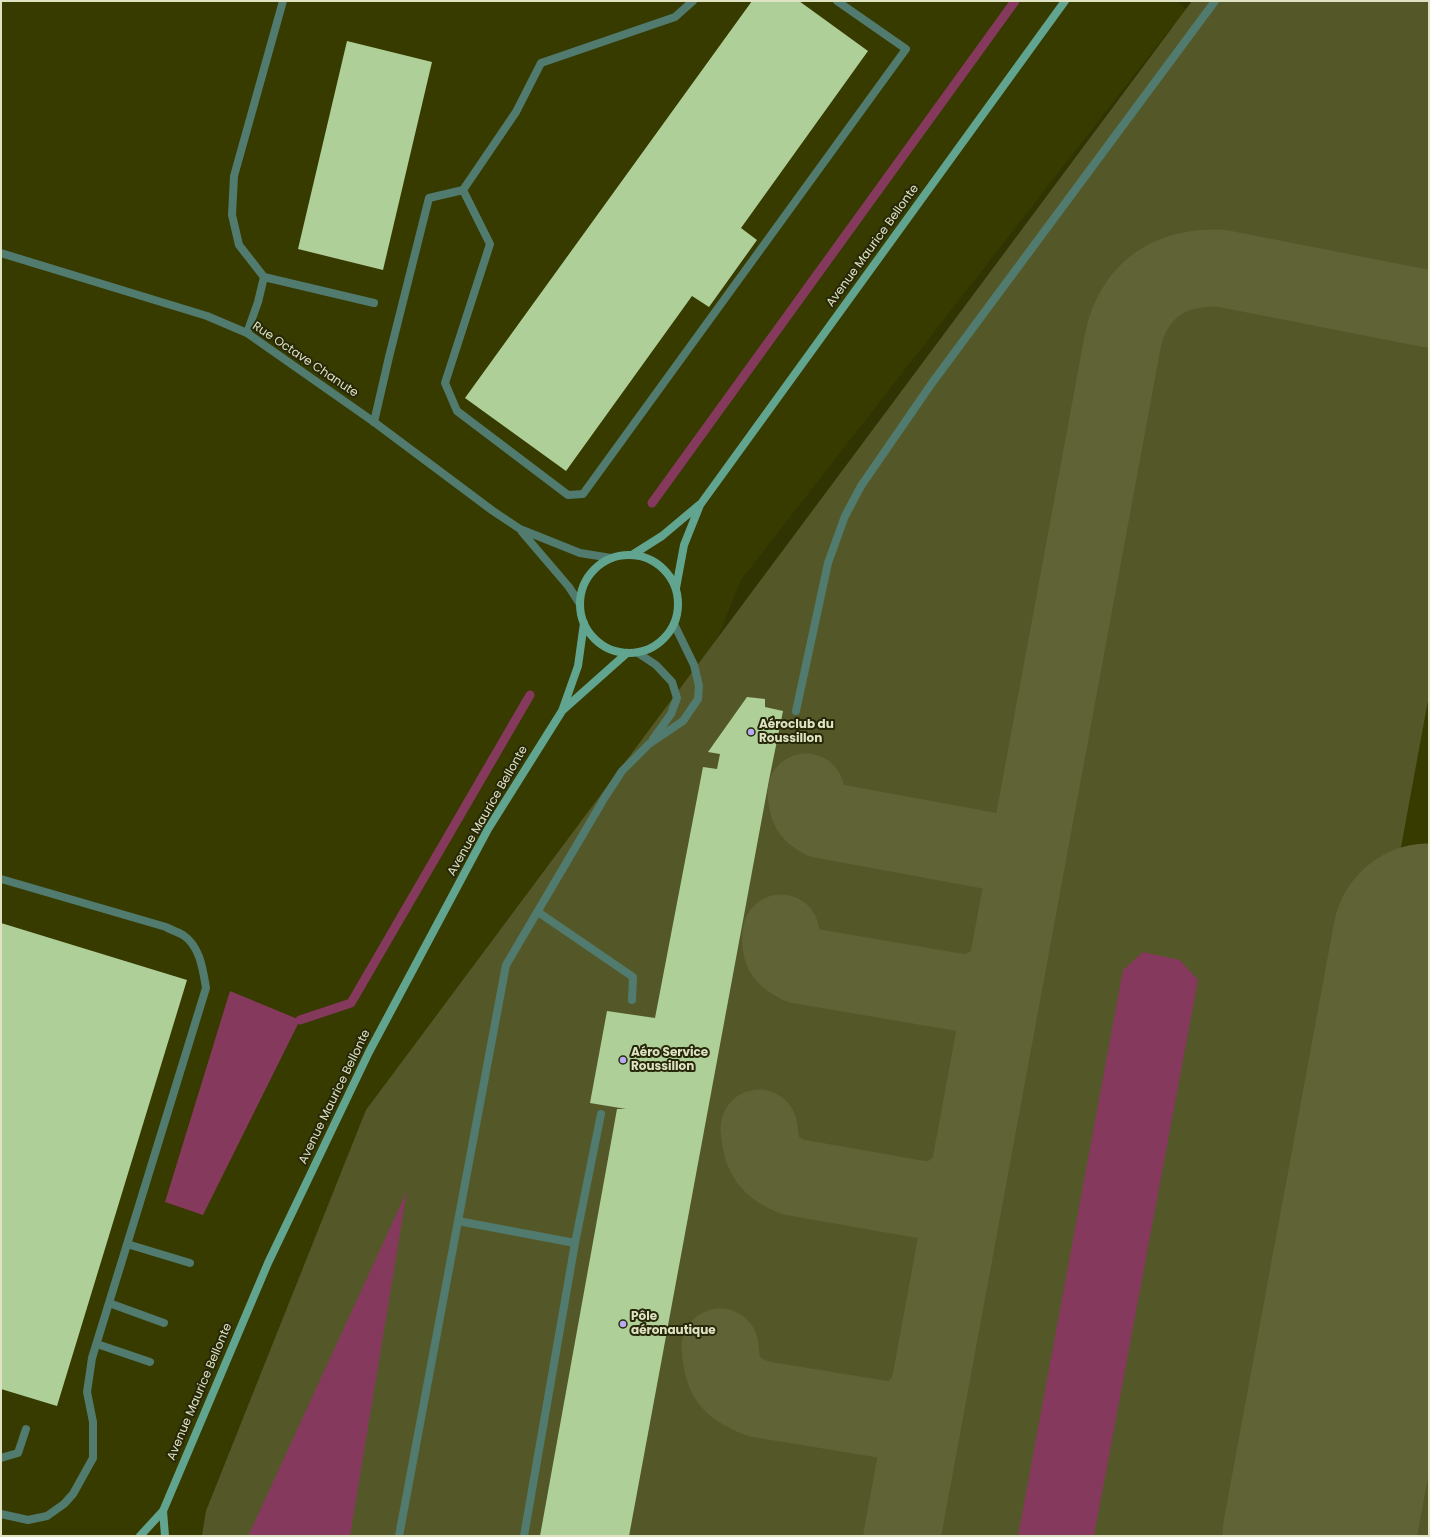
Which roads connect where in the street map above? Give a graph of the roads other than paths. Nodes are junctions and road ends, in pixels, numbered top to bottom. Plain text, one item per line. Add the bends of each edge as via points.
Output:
1 (283, 1) edge
2 (693, 1) edge
3 (837, 1) edge
4 (1065, 1) edge
5 (1215, 1) edge
6 (463, 190) junction
7 (1, 253) edge
8 (264, 277) junction
9 (374, 303) dead end
10 (247, 334) junction
11 (374, 422) junction
12 (700, 505) junction
13 (520, 529) junction
14 (632, 555) junction
15 (611, 558) junction
16 (676, 588) junction
17 (580, 604) junction
18 (584, 623) junction
19 (674, 624) junction
20 (627, 653) junction
21 (638, 653) junction
22 (562, 710) junction
23 (796, 711) dead end
24 (649, 744) junction
25 (1, 879) edge
26 (538, 912) junction
27 (632, 1000) dead end
28 (601, 1114) dead end
29 (458, 1221) junction
30 (575, 1243) junction
31 (127, 1244) junction
32 (190, 1263) dead end
33 (109, 1303) junction
34 (164, 1323) dead end
35 (97, 1344) junction
36 (150, 1362) dead end
37 (26, 1429) dead end
38 (1, 1458) edge
39 (163, 1511) junction
40 (1, 1514) edge
41 (140, 1536) edge
42 (165, 1536) edge
43 (399, 1536) edge
44 (524, 1536) edge

1 - 8 street via 234,176 232,215 240,245
2 - 6 street via 675,17 541,63 516,112
3 - 6 street via 906,49 583,494 568,495 457,411 445,383 490,244
4 - 12 street, Avenue Maurice Bellonte
5 - 23 street via 936,377 861,486 845,516 828,563
6 - 11 street via 430,198
7 - 10 street, Rue Octave Chanute via 207,316
8 - 9 street
8 - 10 street
10 - 11 street, Rue Octave Chanute
11 - 13 street, Rue Octave Chanute
12 - 14 street, Avenue Maurice Bellonte via 662,536
12 - 16 street, Avenue Maurice Bellonte via 684,545
13 - 15 street, Rue Octave Chanute via 580,553
13 - 17 street, Rue Octave Chanute via 569,587
14 - 15 street
14 - 16 street via 646,558 659,565 669,575
15 - 17 street via 589,576 582,590
16 - 19 street via 678,612
17 - 18 street
18 - 20 street via 591,635 601,644
18 - 22 street, Avenue Maurice Bellonte via 578,666
19 - 21 street via 666,637 653,647
19 - 24 street via 694,665 699,686 698,699 683,720
20 - 21 street
20 - 22 street, Avenue Maurice Bellonte
21 - 24 street via 656,665 672,682 677,698 671,714
22 - 39 street, Avenue Maurice Bellonte via 488,829 370,1052 268,1262
24 - 26 street via 622,771
25 - 31 street via 166,927 184,935 193,945 202,964 206,988
26 - 27 street via 633,977
26 - 29 street via 506,965
28 - 30 street
29 - 30 street
29 - 43 street
30 - 44 street
31 - 32 street
31 - 33 street
33 - 34 street
33 - 35 street
35 - 36 street
35 - 40 street via 92,1358 87,1392 93,1422 93,1458 73,1494 64,1504 46,1516 28,1520
37 - 38 street via 18,1454
39 - 41 street, Avenue Maurice Bellonte
39 - 42 street, Avenue Maurice Bellonte

